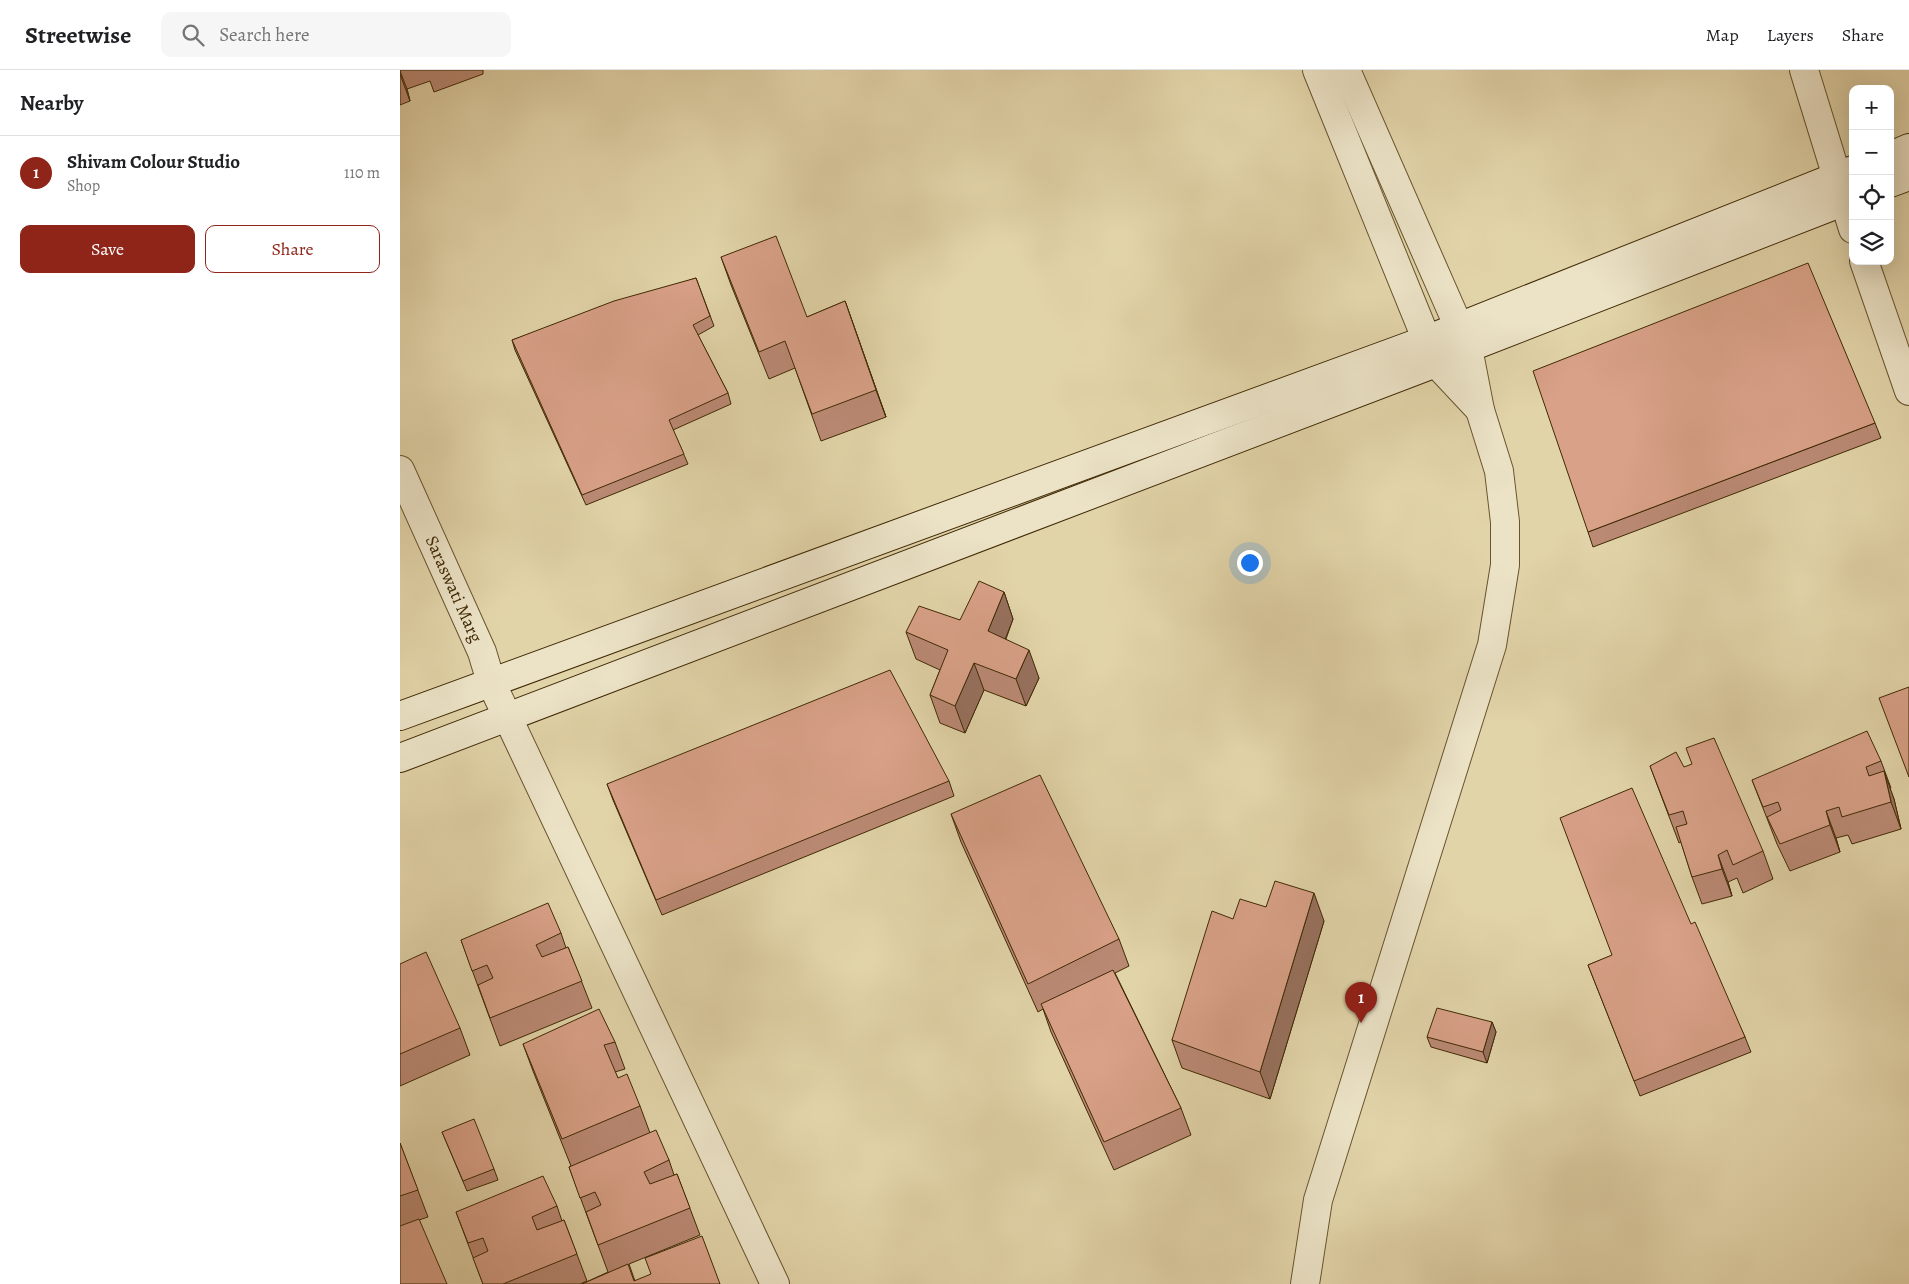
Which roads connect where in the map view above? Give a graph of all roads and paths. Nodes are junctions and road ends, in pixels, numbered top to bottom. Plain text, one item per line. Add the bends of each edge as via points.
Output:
1 (1317, 70) edge
2 (1346, 70) edge
3 (1804, 70) edge
4 (1909, 148) edge
5 (1894, 154) edge
6 (1909, 176) edge
7 (1894, 182) edge
8 (1846, 187) edge
9 (1852, 220) edge
10 (1865, 265) edge
11 (1464, 337) junction
12 (1431, 352) junction
13 (1909, 391) edge
14 (1480, 410) junction
15 (400, 470) edge
16 (491, 682) junction
17 (400, 716) edge
18 (508, 717) junction
19 (400, 758) edge
20 (775, 1284) edge
21 (1305, 1284) edge

1 - 12 street
2 - 11 street
3 - 8 street
4 - 5 street
6 - 7 street
8 - 9 street
8 - 11 street
10 - 13 street
11 - 12 street
11 - 14 street
12 - 14 street
12 - 16 street
12 - 18 street
14 - 21 street via 1499,471 1505,522 1505,565 1492,645 1318,1200
15 - 16 street, Saraswati Marg via 482,652
16 - 17 street
16 - 18 street, Saraswati Marg
18 - 19 street
18 - 20 street, Saraswati Marg

